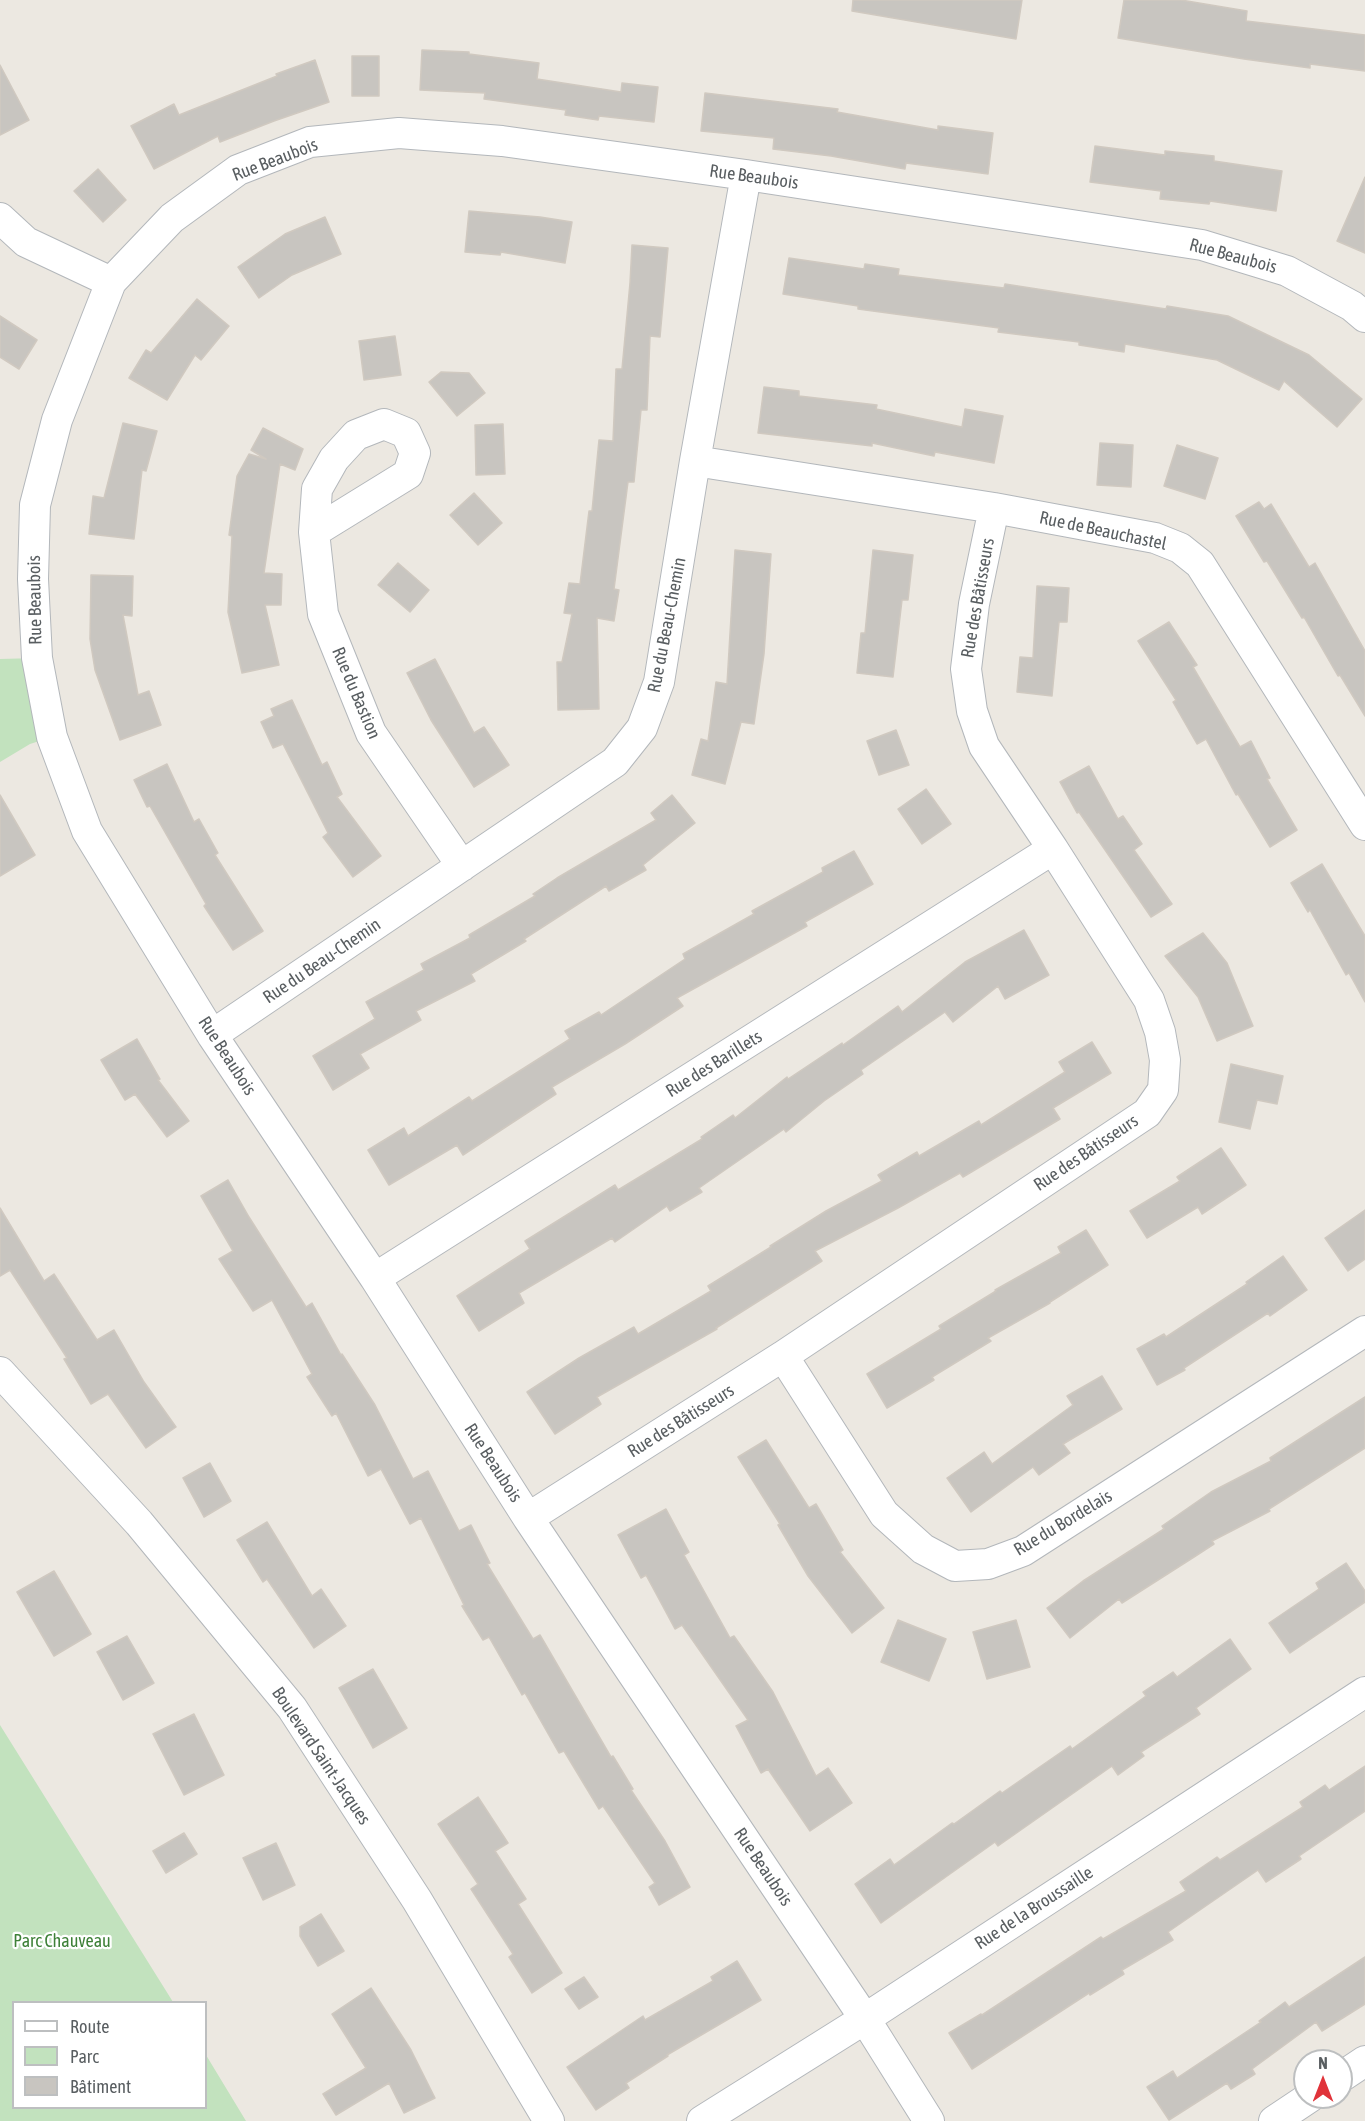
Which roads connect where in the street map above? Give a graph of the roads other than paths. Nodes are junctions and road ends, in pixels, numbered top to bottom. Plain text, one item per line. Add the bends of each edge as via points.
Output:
1 (746, 175) junction
2 (0, 218) edge
3 (111, 282) junction
4 (1365, 317) edge
5 (695, 461) junction
6 (994, 508) junction
7 (314, 532) dead end
8 (1365, 825) edge
9 (1053, 849) junction
10 (462, 866) junction
11 (212, 1035) junction
12 (375, 1278) junction
13 (1365, 1331) edge
14 (783, 1356) junction
15 (0, 1372) edge
16 (528, 1518) junction
17 (1365, 1692) edge
18 (865, 2019) junction
19 (1293, 2109) edge
20 (549, 2121) edge
21 (702, 2121) edge
22 (929, 2121) edge
23 (1274, 2121) edge

1 - 3 street, Rue Beaubois via 502,141 399,133 310,142 238,170 171,218
1 - 4 street, Rue Beaubois via 1202,245 1287,271
1 - 5 street, Rue du Beau-Chemin
2 - 3 street via 26,242
3 - 11 street, Rue Beaubois via 57,420 35,505 37,658 52,737 87,831
5 - 6 street, Rue de Beauchastel
5 - 10 street, Rue du Beau-Chemin via 659,682 642,728 615,762
6 - 8 street, Rue de Beauchastel via 1155,538 1180,548 1200,564
6 - 9 street, Rue des Bâtisseurs via 974,604 966,669 972,711 984,746
7 - 10 street, Rue du Bastion via 323,614 371,733
9 - 12 street, Rue des Barillets
9 - 14 street, Rue des Bâtisseurs via 1149,1000 1161,1032 1165,1060 1163,1090 1147,1113
10 - 11 street, Rue du Beau-Chemin
11 - 12 street, Rue Beaubois
12 - 16 street, Rue Beaubois
13 - 14 street, Rue du Bordelais via 1023,1551 988,1564 955,1566 923,1549 884,1514
14 - 16 street, Rue des Bâtisseurs
15 - 20 street, Boulevard Saint-Jacques via 139,1523 292,1708 417,1900
16 - 18 street, Rue Beaubois
17 - 18 street, Rue de la Broussaille
18 - 21 street, Rue de la Broussaille
18 - 22 street, Rue Beaubois
19 - 23 street

